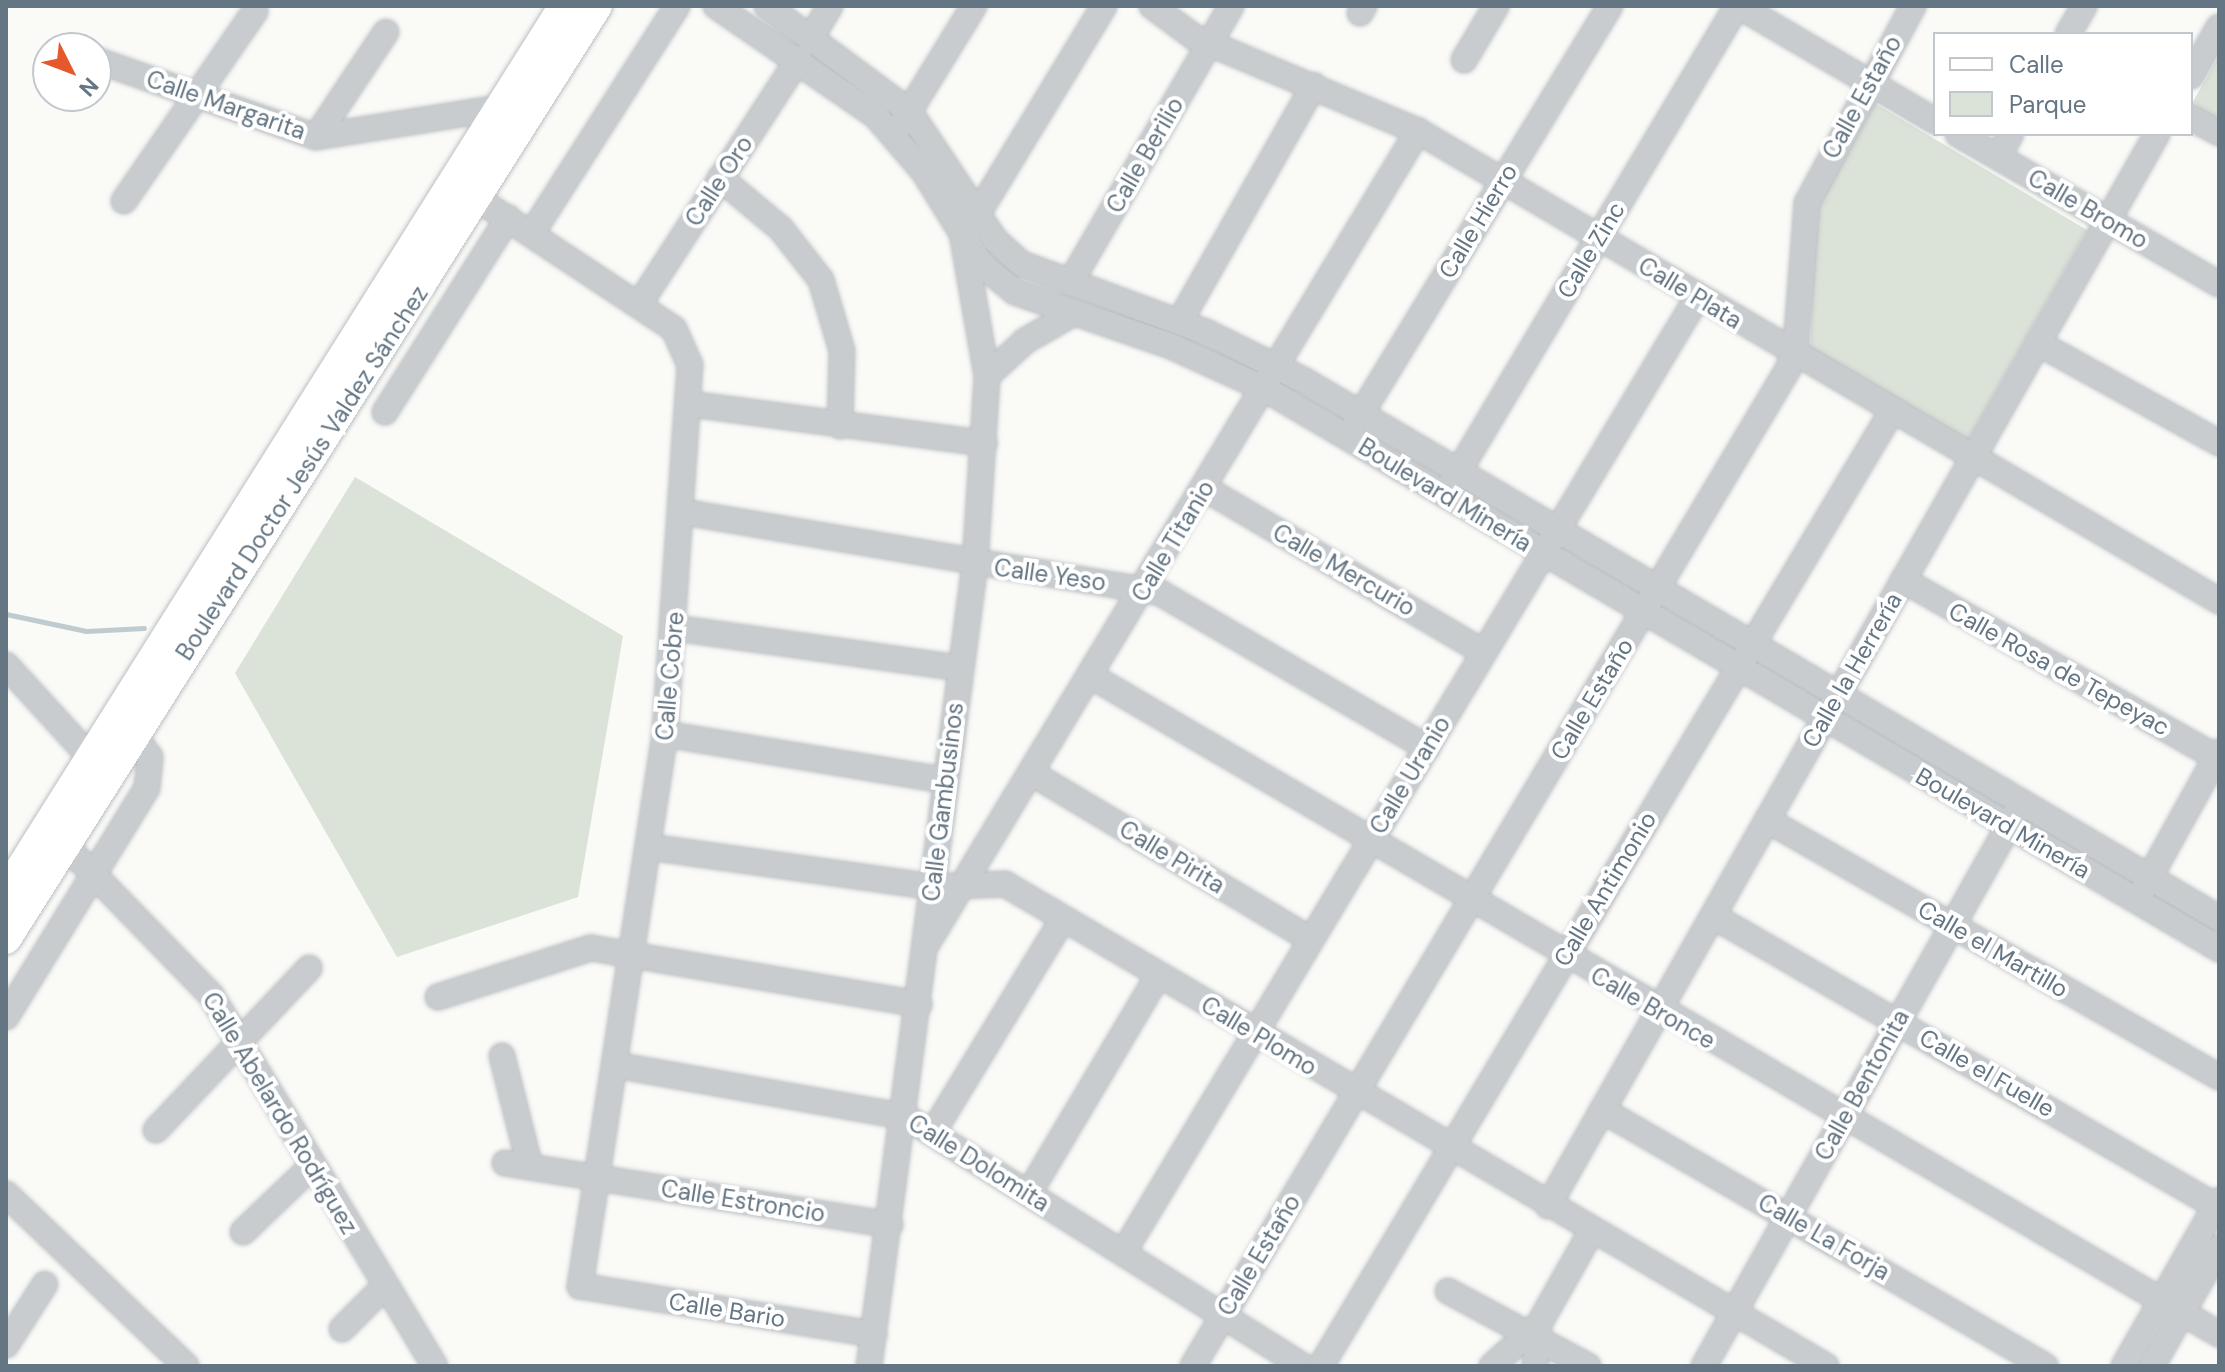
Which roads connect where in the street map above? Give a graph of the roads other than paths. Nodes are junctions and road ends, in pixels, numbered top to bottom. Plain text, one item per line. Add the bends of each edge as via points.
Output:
1 (564, 6) edge
2 (597, 6) edge
3 (677, 6) edge
4 (716, 6) edge
5 (767, 6) edge
6 (830, 6) edge
7 (974, 6) edge
8 (1104, 6) edge
9 (1152, 6) edge
10 (1496, 6) edge
11 (1610, 6) edge
12 (1738, 6) edge
13 (1913, 6) edge
14 (2084, 6) edge
15 (255, 11) dead end
16 (1220, 26) edge
17 (2219, 27) edge
18 (386, 32) dead end
19 (2069, 32) edge
20 (812, 36) junction
21 (799, 58) junction
22 (1464, 60) dead end
23 (112, 66) edge
24 (2193, 72) edge
25 (1870, 83) junction
26 (1314, 85) junction
27 (196, 96) junction
28 (500, 108) junction
29 (909, 111) junction
30 (2193, 119) edge
31 (1933, 120) edge
32 (1418, 131) junction
33 (2219, 133) edge
34 (895, 134) junction
35 (1961, 136) edge
36 (2010, 136) edge
37 (2156, 136) edge
38 (316, 137) junction
39 (1998, 157) junction
40 (720, 178) junction
41 (1503, 182) junction
42 (465, 190) junction
43 (124, 201) dead end
44 (978, 214) junction
45 (508, 218) junction
46 (2108, 221) junction
47 (532, 233) junction
48 (963, 238) junction
49 (1598, 238) junction
50 (1070, 283) junction
51 (2219, 284) edge
52 (1697, 298) junction
53 (640, 303) junction
54 (1127, 303) junction
55 (1070, 315) junction
56 (1180, 321) junction
57 (1118, 329) junction
58 (2038, 343) junction
59 (1794, 355) junction
60 (1278, 366) junction
61 (987, 376) junction
62 (1265, 389) junction
63 (690, 404) junction
64 (385, 412) dead end
65 (1891, 413) junction
66 (1360, 414) junction
67 (840, 426) junction
68 (1347, 437) junction
69 (984, 443) junction
70 (2219, 443) edge
71 (1972, 460) junction
72 (1458, 473) junction
73 (1204, 488) junction
74 (1445, 495) junction
75 (683, 512) junction
76 (1556, 532) junction
77 (1543, 554) junction
78 (975, 564) junction
79 (1903, 580) junction
80 (1144, 588) junction
81 (1656, 591) junction
82 (2219, 601) edge
83 (1643, 614) junction
84 (675, 628) junction
85 (1751, 647) junction
86 (1484, 652) junction
87 (6, 665) edge
88 (959, 668) junction
89 (1737, 669) junction
90 (1091, 676) junction
91 (146, 692) junction
92 (1836, 697) junction
93 (1823, 719) junction
94 (665, 734) junction
95 (135, 737) junction
96 (1427, 748) junction
97 (2217, 754) edge
98 (90, 757) junction
99 (1033, 774) junction
100 (944, 780) junction
101 (2021, 804) junction
102 (1767, 820) junction
103 (2008, 826) junction
104 (1370, 842) junction
105 (66, 846) junction
106 (649, 847) junction
107 (95, 874) junction
108 (2149, 877) junction
109 (8, 882) edge
110 (967, 883) junction
111 (933, 887) junction
112 (2137, 900) junction
113 (1471, 901) junction
114 (1713, 916) junction
115 (2219, 918) edge
116 (1063, 919) junction
117 (1952, 925) junction
118 (6, 939) edge
119 (1311, 940) junction
120 (924, 948) junction
121 (2219, 949) edge
122 (631, 954) junction
123 (1564, 957) junction
124 (309, 968) dead end
125 (1158, 976) junction
126 (438, 997) dead end
127 (919, 1004) junction
128 (1659, 1011) junction
129 (6, 1017) edge
130 (1898, 1021) junction
131 (1255, 1034) junction
132 (240, 1040) junction
133 (502, 1056) dead end
134 (615, 1065) junction
135 (2219, 1077) edge
136 (1356, 1093) junction
137 (1602, 1110) junction
138 (906, 1117) junction
139 (1843, 1118) junction
140 (156, 1130) dead end
141 (933, 1132) junction
142 (1450, 1149) junction
143 (505, 1163) dead end
144 (312, 1166) junction
145 (530, 1167) junction
146 (597, 1177) junction
147 (1029, 1193) junction
148 (6, 1199) edge
149 (2218, 1205) edge
150 (1548, 1206) junction
151 (1788, 1216) junction
152 (890, 1225) junction
153 (243, 1232) dead end
154 (1591, 1232) junction
155 (2219, 1248) edge
156 (1123, 1253) junction
157 (45, 1284) dead end
158 (580, 1286) joint
159 (384, 1287) junction
160 (1448, 1291) dead end
161 (2160, 1301) junction
162 (1734, 1313) junction
163 (2182, 1313) junction
164 (1223, 1316) junction
165 (342, 1329) dead end
166 (1535, 1333) junction
167 (874, 1334) junction
168 (2219, 1334) edge
169 (6, 1345) edge
170 (163, 1366) edge
171 (186, 1366) edge
172 (435, 1366) edge
173 (869, 1366) edge
174 (1193, 1366) edge
175 (1303, 1366) edge
176 (1321, 1366) edge
177 (1492, 1366) edge
178 (1535, 1366) edge
179 (1588, 1366) edge
180 (1704, 1366) edge
181 (1826, 1366) edge
182 (2045, 1366) edge
183 (2124, 1366) edge
184 (2152, 1366) edge

1 - 28 main road, Boulevard Doctor Jesús Valdez Sánchez
2 - 42 main road, Boulevard Doctor Jesús Valdez Sánchez
3 - 47 street
4 - 21 street, Boulevard Minería
5 - 20 street, Boulevard Minería
6 - 20 street
7 - 29 street
8 - 44 street
9 - 16 street, Calle Plata
10 - 22 street
11 - 41 street, Calle Hierro
12 - 25 street
12 - 49 street, Calle Zinc
13 - 25 street, Calle Estaño
14 - 19 street
15 - 27 street
16 - 26 street, Calle Plata
16 - 50 street, Calle Berilio
17 - 24 street
18 - 38 street
20 - 29 street, Boulevard Minería
21 - 34 street, Boulevard Minería
21 - 40 street, Calle Oro
23 - 27 street, Calle Margarita
25 - 31 street
25 - 59 street, Calle Estaño via 1807,203
26 - 32 street, Calle Plata
26 - 56 street
27 - 38 street, Calle Margarita
27 - 43 street
28 - 38 street, Calle Margarita
28 - 42 main road, Boulevard Doctor Jesús Valdez Sánchez
29 - 34 street
29 - 44 street, Boulevard Minería
30 - 33 street
32 - 41 street, Calle Plata
32 - 60 street, Calle Titanio
34 - 48 street, Boulevard Minería
35 - 39 street, Calle Bromo
36 - 39 street
37 - 46 street, Calle la Herrería
39 - 46 street, Calle Bromo
40 - 53 street, Calle Oro
40 - 67 street via 781,229 821,280 842,351
41 - 49 street, Calle Plata
41 - 66 street, Calle Hierro
42 - 45 street, Calle Cobre
42 - 91 main road, Boulevard Doctor Jesús Valdez Sánchez
44 - 48 street
44 - 50 street, Boulevard Minería via 1007,253
45 - 47 street, Calle Cobre
45 - 64 street
46 - 51 street, Calle Bromo
46 - 58 street, Calle la Herrería
47 - 53 street, Calle Cobre
48 - 55 street, Boulevard Minería via 998,280
48 - 61 street, Calle Gambusinos
49 - 52 street, Calle Plata
49 - 72 street, Calle Zinc
50 - 54 street, Boulevard Minería
52 - 59 street, Calle Plata
52 - 76 street, Calle Uranio
53 - 63 street, Calle Cobre via 683,339
54 - 56 street, Boulevard Minería
54 - 57 street
55 - 57 street, Boulevard Minería
55 - 61 street via 1025,341
56 - 60 street, Boulevard Minería
57 - 62 street, Boulevard Minería
58 - 70 street
58 - 71 street, Calle la Herrería
59 - 65 street, Calle Plata
59 - 81 street, Calle Estaño
60 - 62 street, Calle Titanio
60 - 66 street, Boulevard Minería
61 - 69 street, Calle Gambusinos
62 - 68 street, Boulevard Minería
62 - 73 street, Calle Titanio
63 - 67 street
63 - 75 street, Calle Cobre
65 - 71 street, Calle Plata
65 - 85 street, Calle Antimonio
66 - 68 street, Calle Hierro
66 - 72 street, Boulevard Minería
67 - 69 street
68 - 74 street, Boulevard Minería
69 - 78 street, Calle Gambusinos
71 - 79 street, Calle la Herrería
71 - 82 street, Calle Plata
72 - 74 street, Calle Zinc
72 - 76 street, Boulevard Minería
73 - 80 street, Calle Titanio
73 - 86 street, Calle Mercurio
74 - 77 street, Boulevard Minería
75 - 78 street, Calle Yeso
75 - 84 street, Calle Cobre
76 - 77 street, Calle Uranio
76 - 81 street, Boulevard Minería
77 - 83 street, Boulevard Minería
77 - 86 street, Calle Uranio
78 - 80 street, Calle Yeso
78 - 88 street, Calle Gambusinos
79 - 92 street, Calle la Herrería
79 - 97 street, Calle Rosa de Tepeyac
80 - 90 street, Calle Titanio
80 - 96 street, Calle Yeso via 1177,600
81 - 83 street, Calle Estaño
81 - 85 street, Boulevard Minería
83 - 89 street, Boulevard Minería
83 - 113 street, Calle Estaño
84 - 88 street
84 - 94 street, Calle Cobre
85 - 89 street, Calle Antimonio
85 - 92 street, Boulevard Minería
86 - 96 street, Calle Uranio
87 - 98 street
88 - 100 street, Calle Gambusinos
89 - 93 street, Boulevard Minería
89 - 123 street, Calle Antimonio
90 - 99 street, Calle Titanio
90 - 104 street, Calle Bronce
91 - 95 main road, Boulevard Doctor Jesús Valdez Sánchez
91 - 98 main road, Boulevard Doctor Jesús Valdez Sánchez
92 - 93 street, Calle la Herrería
92 - 101 street, Boulevard Minería
93 - 102 street, Calle la Herrería
93 - 103 street, Boulevard Minería
94 - 100 street
94 - 106 street, Calle Cobre
95 - 105 main road, Boulevard Doctor Jesús Valdez Sánchez
95 - 107 street via 150,757 151,778
96 - 104 street, Calle Uranio
97 - 108 street
98 - 109 main road, Boulevard Doctor Jesús Valdez Sánchez
99 - 110 street, Calle Titanio
99 - 119 street, Calle Pirita
100 - 111 street, Calle Gambusinos
101 - 103 street, Calle Bentonita
101 - 108 street, Boulevard Minería
102 - 114 street, Calle la Herrería
102 - 117 street, Calle el Martillo
103 - 112 street, Boulevard Minería
103 - 117 street, Calle Bentonita
104 - 113 street, Calle Bronce
104 - 119 street, Calle Uranio
105 - 107 street, Calle Abelardo Rodríguez
105 - 118 main road, Boulevard Doctor Jesús Valdez Sánchez
106 - 111 street, Calle Plomo
106 - 122 street, Calle Cobre
107 - 129 street
107 - 132 street, Calle Abelardo Rodríguez via 194,973
108 - 112 street
108 - 115 street, Boulevard Minería
110 - 111 street, Calle Plomo
110 - 116 street, Calle Plomo via 996,880
110 - 120 street, Calle Titanio
111 - 120 street, Calle Gambusinos
112 - 121 street, Boulevard Minería
113 - 123 street, Calle Bronce
113 - 136 street, Calle Estaño
114 - 128 street, Calle la Herrería
114 - 130 street, Calle el Fuelle
116 - 125 street, Calle Plomo
116 - 141 street
117 - 130 street, Calle Bentonita
117 - 135 street, Calle el Martillo
119 - 131 street, Calle Uranio
120 - 127 street, Calle Gambusinos
122 - 126 street via 576,949
122 - 127 street
122 - 134 street, Calle Cobre
123 - 128 street, Calle Bronce
123 - 142 street, Calle Antimonio
124 - 132 street
125 - 131 street, Calle Plomo
125 - 147 street
127 - 138 street, Calle Gambusinos
128 - 137 street, Calle la Herrería
128 - 139 street, Calle Bronce
130 - 139 street, Calle Bentonita
130 - 149 street, Calle el Fuelle
131 - 136 street, Calle Plomo
131 - 156 street, Calle Uranio
132 - 140 street
132 - 144 street, Calle Abelardo Rodríguez
133 - 145 street
134 - 138 street, Calle Dolomita
134 - 146 street, Calle Cobre
136 - 142 street, Calle Plomo
136 - 164 street, Calle Estaño
137 - 150 street, Calle la Herrería
137 - 151 street, Calle La Forja
138 - 141 street, Calle Dolomita
138 - 152 street, Calle Gambusinos
139 - 151 street, Calle Bentonita
139 - 161 street, Calle Bronce
141 - 147 street, Calle Dolomita
142 - 150 street, Calle Plomo
142 - 176 street, Calle Antimonio
143 - 145 street, Calle Estroncio
144 - 153 street
144 - 159 street, Calle Abelardo Rodríguez
145 - 146 street, Calle Estroncio
146 - 152 street, Calle Estroncio
146 - 158 street, Calle Cobre
147 - 156 street, Calle Dolomita
148 - 170 street
148 - 171 street
149 - 161 street
150 - 154 street, Calle Plomo
151 - 162 street, Calle Bentonita
151 - 182 street, Calle La Forja
152 - 167 street, Calle Gambusinos
154 - 162 street, Calle Plomo
154 - 166 street
155 - 163 street
156 - 164 street, Calle Dolomita
157 - 169 street
158 - 167 street, Calle Bario
159 - 165 street
159 - 172 street, Calle Abelardo Rodríguez
160 - 166 street
161 - 163 street, Calle Bronce
161 - 183 street
162 - 180 street, Calle Bentonita
162 - 181 street, Calle Plomo
163 - 168 street, Calle Bronce
163 - 184 street
164 - 174 street, Calle Estaño
164 - 175 street, Calle Dolomita
166 - 177 street
166 - 178 street
166 - 179 street
167 - 173 street, Calle Gambusinos

